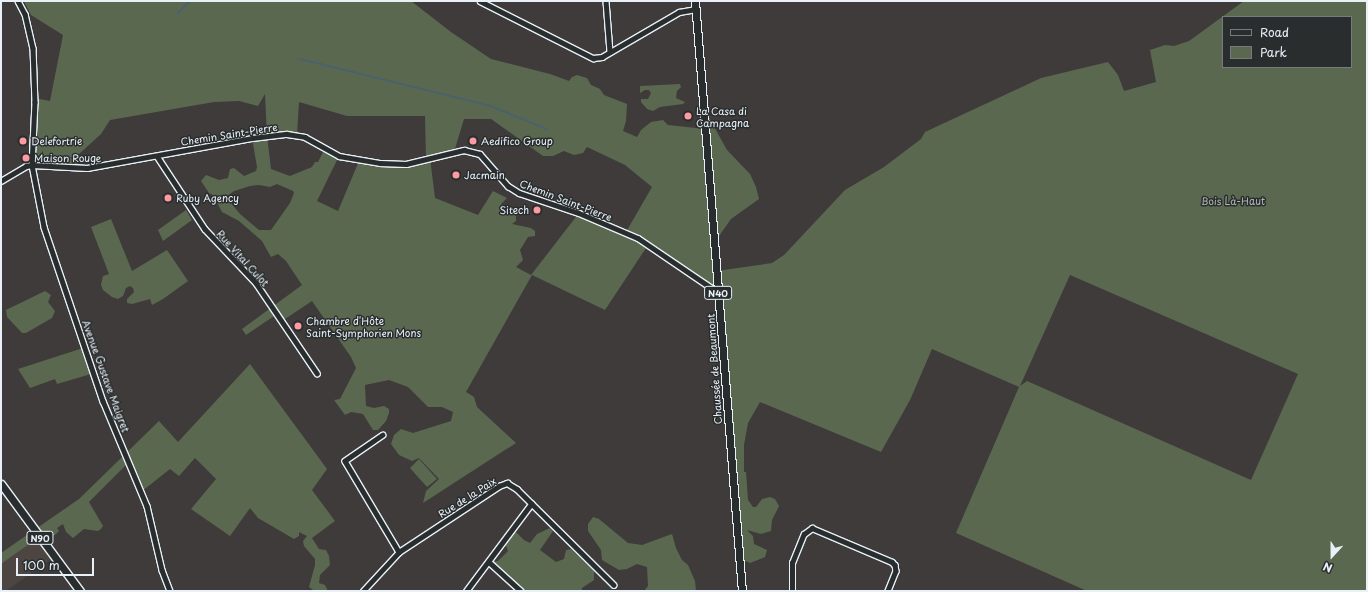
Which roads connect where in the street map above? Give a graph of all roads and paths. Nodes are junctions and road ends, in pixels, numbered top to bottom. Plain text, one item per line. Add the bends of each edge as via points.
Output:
1 (18, 1) edge
2 (480, 1) edge
3 (606, 1) edge
4 (695, 1) edge
5 (696, 9) junction
6 (610, 52) junction
7 (157, 156) junction
8 (32, 165) junction
9 (1, 181) edge
10 (718, 291) junction
11 (317, 373) dead end
12 (383, 435) dead end
13 (1, 484) edge
14 (531, 504) junction
15 (399, 552) junction
16 (489, 562) junction
17 (614, 585) dead end
18 (80, 591) edge
19 (170, 591) edge
20 (362, 591) edge
21 (466, 591) edge
22 (521, 591) edge
23 (742, 591) edge
24 (792, 591) edge
25 (888, 591) edge

1 - 8 street, Avenue Gustave Maigret via 25,14 33,48 35,102
2 - 6 street via 588,56 598,58
3 - 6 street
4 - 5 main road, Chaussée de Beaumont / N40
5 - 6 street via 679,12
5 - 10 main road, Chaussée de Beaumont / N40
7 - 8 street, Chemin Saint-Pierre via 87,168
7 - 10 street, Chemin Saint-Pierre via 287,134 305,137 339,156 380,163 406,164 459,151 472,152 483,157 508,186 519,193 579,213 638,238
7 - 11 street, Rue Vital Culot via 202,224 256,283
8 - 9 street
8 - 19 street, Avenue Gustave Maigret via 46,233 103,401 147,506 162,570
10 - 23 main road, Chaussée de Beaumont / N40
12 - 15 street via 345,461
13 - 18 main road, N90
14 - 15 street, Rue de la Paix via 517,489 507,484 499,486
14 - 16 street
14 - 17 street, Rue de la Paix
15 - 20 street, Rue de la Paix
16 - 21 street
16 - 22 street
24 - 25 street via 792,563 804,534 812,528 892,562 896,571

